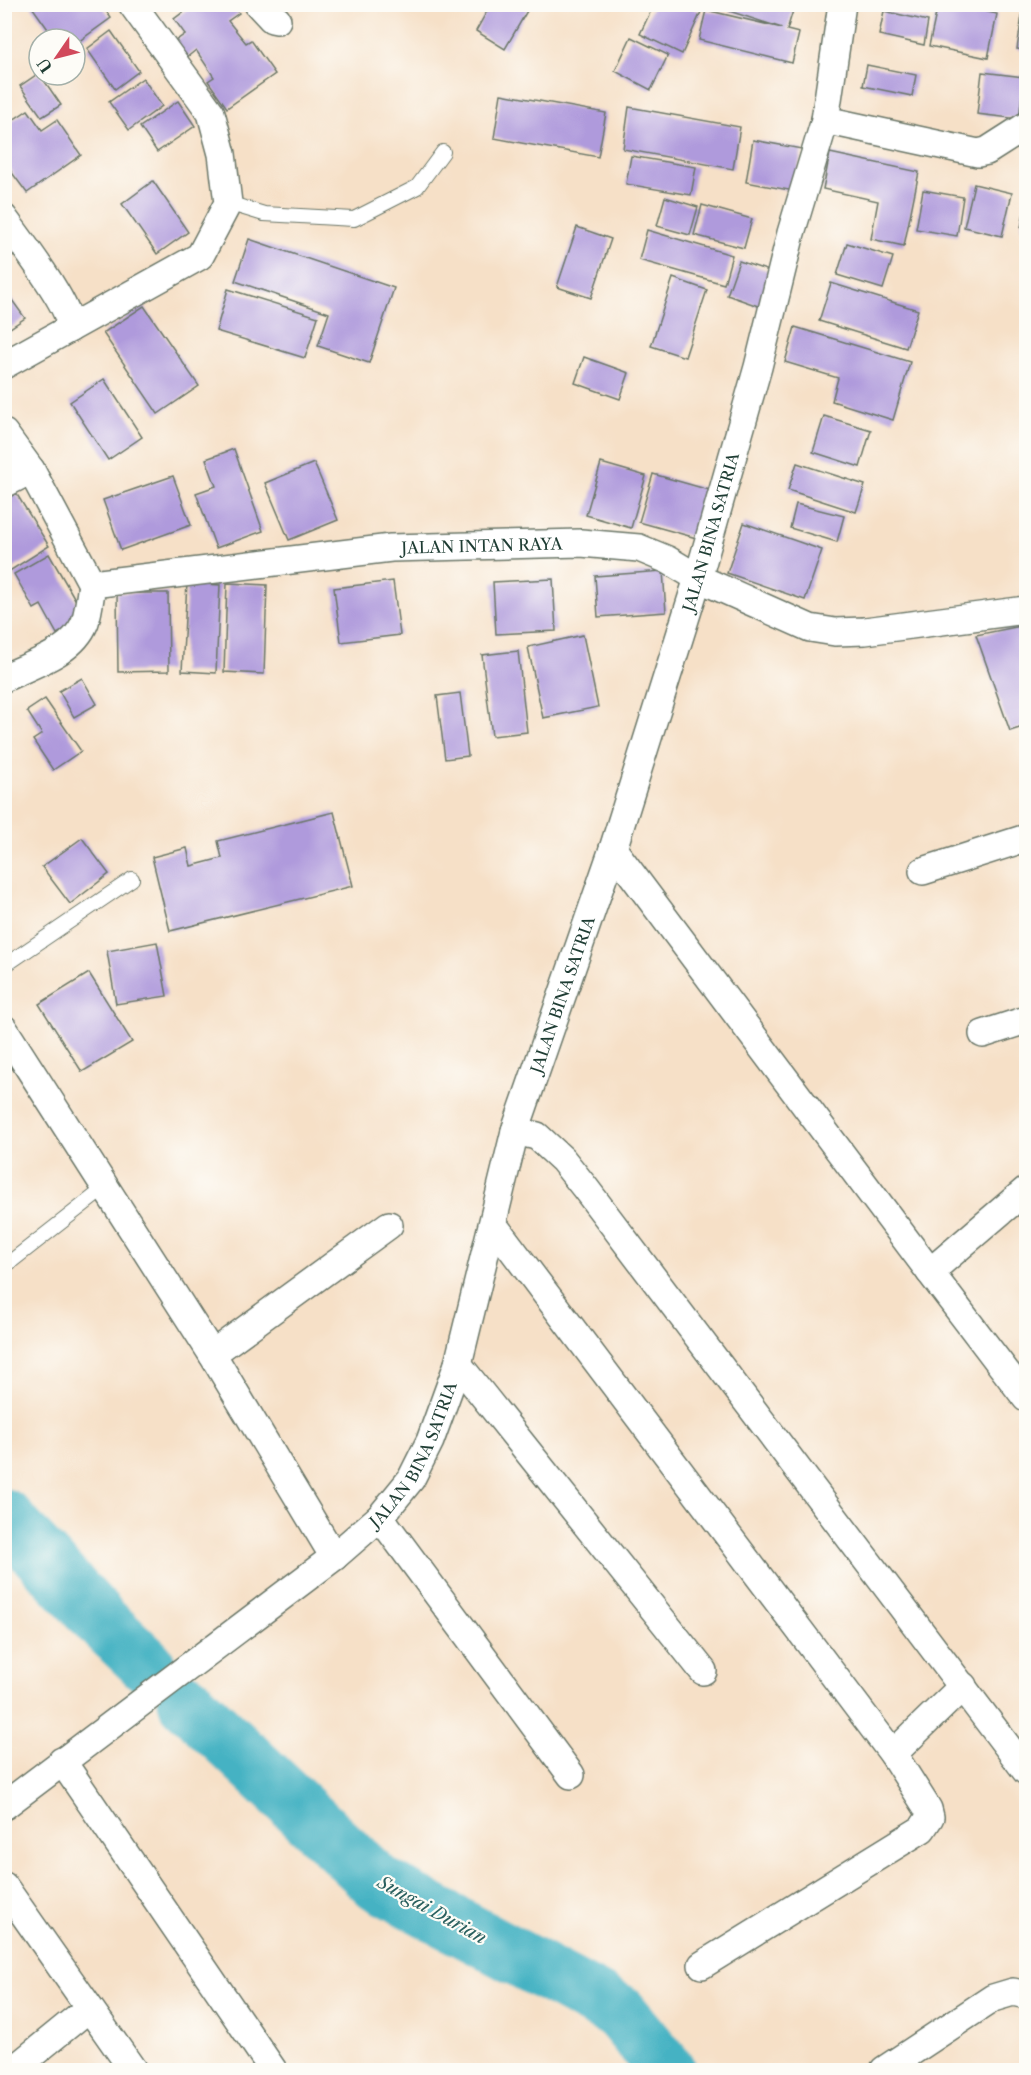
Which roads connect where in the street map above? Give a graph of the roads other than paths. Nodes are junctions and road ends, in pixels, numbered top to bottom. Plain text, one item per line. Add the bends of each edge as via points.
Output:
1 (132, 4) edge
2 (842, 4) edge
3 (825, 120) junction
4 (1026, 126) edge
5 (443, 152) dead end
6 (228, 203) junction
7 (4, 218) edge
8 (69, 329) junction
9 (4, 365) edge
10 (4, 433) edge
11 (31, 470) junction
12 (4, 484) edge
13 (698, 578) junction
14 (92, 584) junction
15 (1026, 610) edge
16 (4, 678) edge
17 (1026, 838) edge
18 (613, 849) junction
19 (923, 871) dead end
20 (132, 879) dead end
21 (4, 966) edge
22 (1026, 1020) edge
23 (4, 1029) edge
24 (983, 1034) dead end
25 (515, 1131) junction
26 (106, 1187) junction
27 (1026, 1190) edge
28 (493, 1224) junction
29 (389, 1226) dead end
30 (9, 1263) dead end
31 (930, 1272) junction
32 (212, 1354) junction
33 (458, 1364) junction
34 (1026, 1398) edge
35 (380, 1517) junction
36 (334, 1557) junction
37 (703, 1671) dead end
38 (963, 1686) junction
39 (893, 1754) junction
40 (62, 1761) junction
41 (1026, 1771) edge
42 (571, 1775) dead end
43 (4, 1806) edge
44 (4, 1886) edge
45 (702, 1965) dead end
46 (1026, 1995) edge
47 (89, 2008) junction
48 (13, 2070) edge
49 (133, 2070) edge
50 (273, 2070) edge
51 (884, 2070) edge

1 - 6 street via 211,112 222,154
2 - 3 street, JALAN BINA SATRIA
3 - 4 street via 978,153
3 - 13 street, JALAN BINA SATRIA
5 - 6 lane via 417,188 354,219 264,214
6 - 8 street via 200,256
7 - 8 street via 65,306
8 - 9 street
10 - 11 street
11 - 12 street
11 - 14 street
13 - 14 street, JALAN INTAN RAYA via 639,548 581,543 391,548
13 - 15 street, JALAN INTAN RAYA via 810,628 836,632
13 - 18 street, JALAN BINA SATRIA
14 - 16 street via 86,620 78,635 55,653
17 - 19 street
18 - 25 street, JALAN BINA SATRIA
18 - 31 street
20 - 21 lane
22 - 24 street
23 - 26 street
25 - 28 street, JALAN BINA SATRIA
25 - 38 street via 537,1136 563,1160
26 - 30 lane
26 - 32 street
27 - 31 street
28 - 33 street, JALAN BINA SATRIA
28 - 39 street
29 - 32 street
31 - 34 street
32 - 36 street
33 - 35 street, JALAN BINA SATRIA via 430,1441 411,1479
33 - 37 street
35 - 36 street, JALAN BINA SATRIA
35 - 42 street
36 - 40 street, JALAN BINA SATRIA
38 - 39 street
38 - 41 street
39 - 45 street via 928,1809 927,1824
40 - 43 street, JALAN BINA SATRIA
40 - 50 street
44 - 47 street
46 - 51 street via 1013,1992 993,1998
47 - 48 street
47 - 49 street

